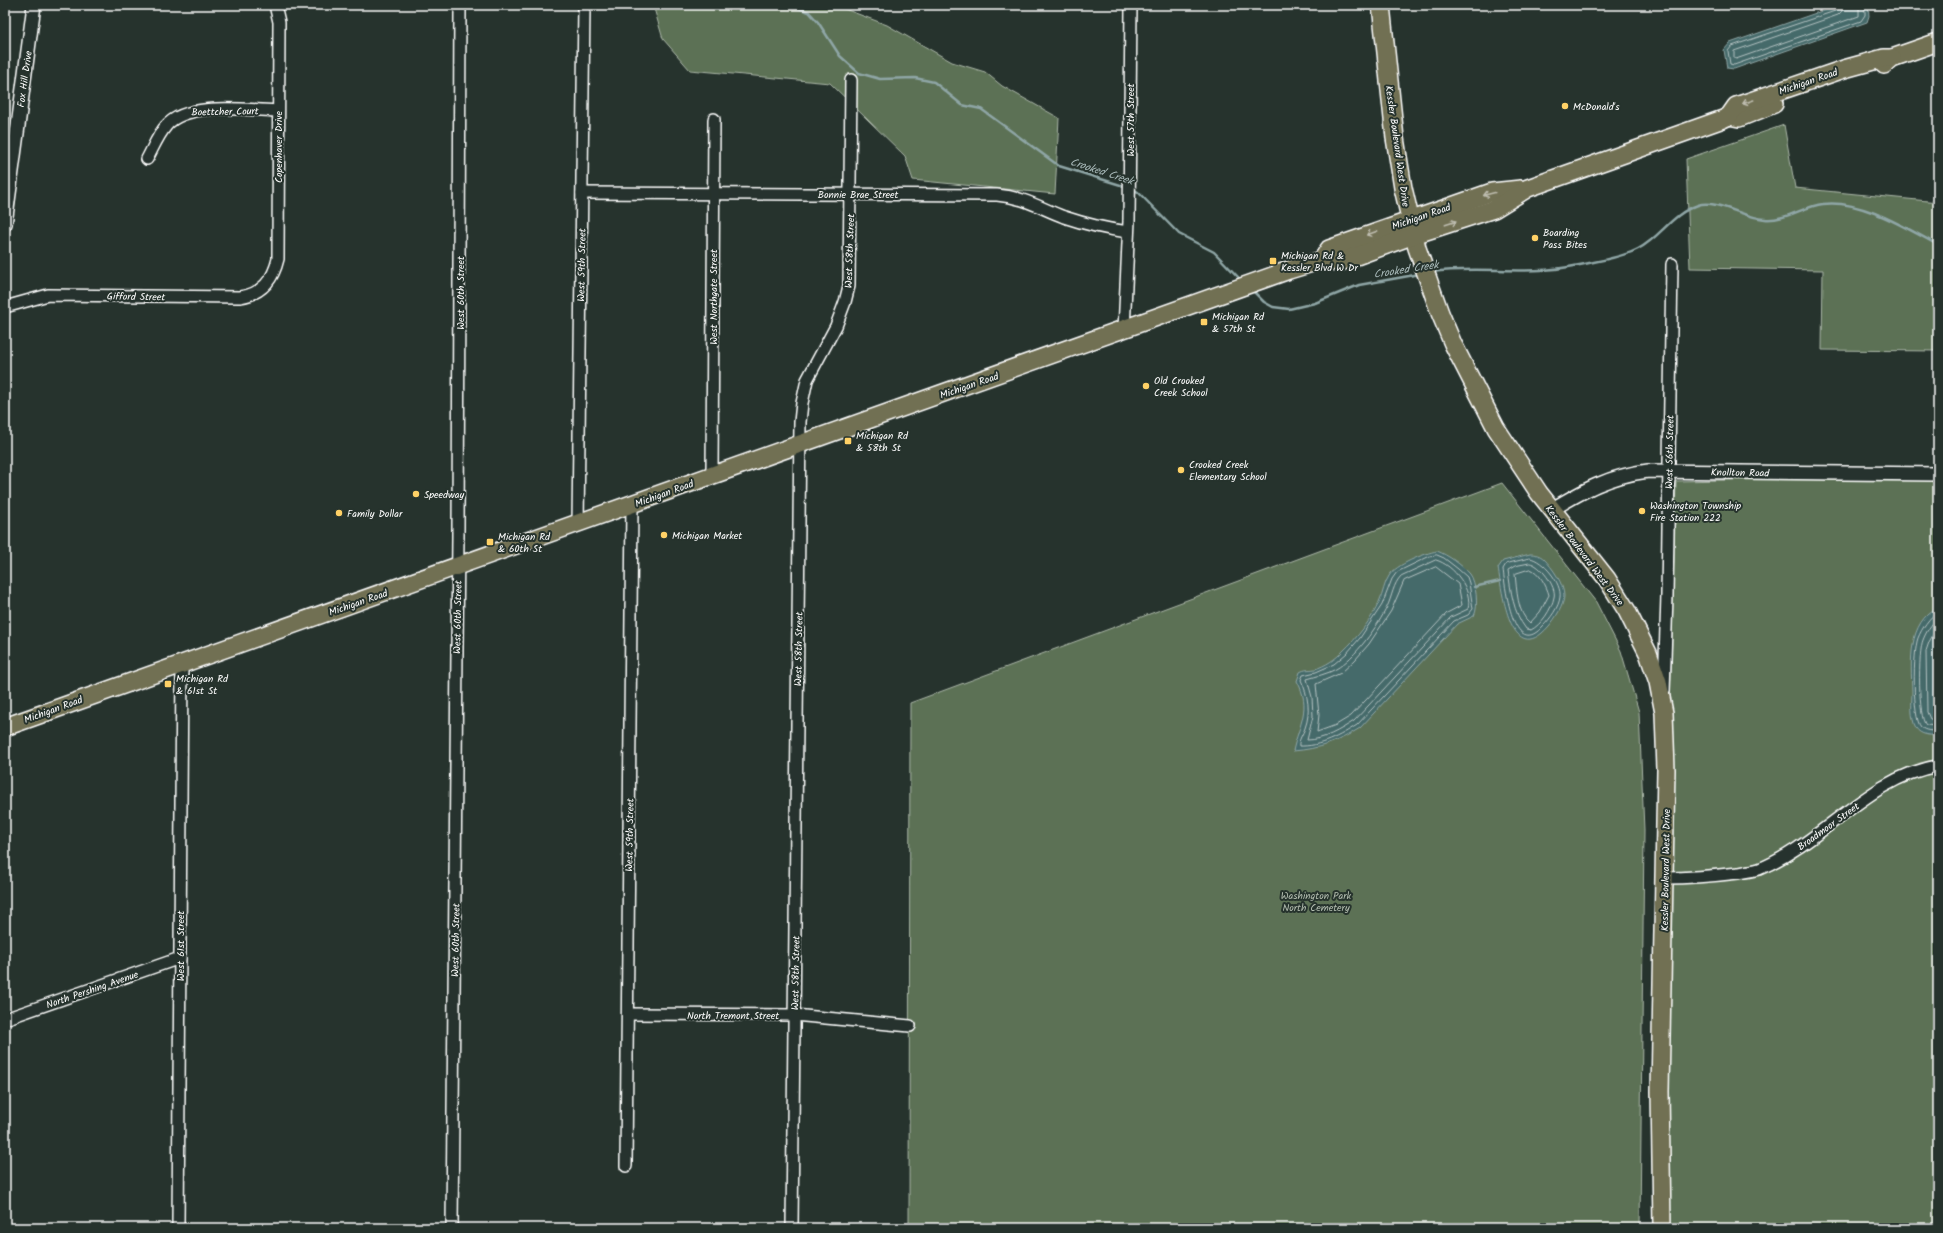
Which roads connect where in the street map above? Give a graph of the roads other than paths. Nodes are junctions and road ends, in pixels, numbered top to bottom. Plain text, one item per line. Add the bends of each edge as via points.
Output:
1 (34, 5) edge
2 (275, 5) edge
3 (460, 5) edge
4 (584, 5) edge
5 (1131, 5) edge
6 (1381, 5) edge
7 (1938, 42) edge
8 (851, 80) dead end
9 (278, 111) junction
10 (714, 119) dead end
11 (10, 147) edge
12 (147, 159) dead end
13 (582, 193) junction
14 (714, 193) junction
15 (850, 194) junction
16 (5, 224) edge
17 (1128, 226) junction
18 (1411, 227) junction
19 (1672, 264) dead end
20 (266, 285) joint
21 (5, 307) edge
22 (1124, 330) junction
23 (800, 444) junction
24 (1669, 471) junction
25 (1938, 474) edge
26 (712, 476) junction
27 (632, 504) junction
28 (1551, 510) junction
29 (578, 524) junction
30 (458, 567) junction
31 (182, 664) junction
32 (1664, 713) junction
33 (5, 727) edge
34 (1938, 766) edge
35 (1665, 878) junction
36 (180, 958) junction
37 (628, 1014) junction
38 (794, 1015) junction
39 (5, 1019) edge
40 (910, 1026) dead end
41 (626, 1166) dead end
42 (178, 1228) edge
43 (452, 1228) edge
44 (792, 1228) edge
45 (1662, 1228) edge

1 - 11 street, Fox Hill Drive
2 - 9 street, Copenhaver Drive via 279,22
3 - 30 street, West 60th Street
4 - 13 street, West 59th Street
5 - 17 street, West 57th Street
6 - 18 main road, Kessler Boulevard West Drive via 1398,158
7 - 18 main road, Michigan Road via 1892,58 1844,69 1736,106 1729,116 1528,188 1494,209
8 - 15 street, West 58th Street
9 - 12 street, Boettcher Court via 188,112 166,126
9 - 20 street, Copenhaver Drive via 278,259 273,276
10 - 14 street, West Northgate Street
11 - 16 street, Fox Hill Drive
13 - 14 street, Bonnie Brae Street
13 - 29 street, West 59th Street
14 - 15 street, Bonnie Brae Street
14 - 26 street, West Northgate Street
15 - 17 street, Bonnie Brae Street via 1011,197 1102,228
15 - 23 street, West 58th Street via 850,277 847,294 836,326 807,380 801,410
17 - 22 street, West 57th Street
18 - 22 main road, Michigan Road via 1340,262 1322,260
18 - 28 main road, Kessler Boulevard West Drive via 1453,344 1515,460
19 - 24 street, West 56th Street
20 - 21 street, Gifford Street via 254,294 240,297 48,295
22 - 23 main road, Michigan Road
23 - 26 main road, Michigan Road
23 - 38 street, West 58th Street
24 - 25 street, Knollton Road
24 - 28 street, Knollton Road via 1630,474 1605,480
24 - 32 street, West 56th Street
26 - 27 main road, Michigan Road
27 - 29 main road, Michigan Road
27 - 37 street, West 59th Street
28 - 32 main road, Kessler Boulevard West Drive via 1607,579 1627,611 1648,653 1658,682
29 - 30 main road, Michigan Road
30 - 31 main road, Michigan Road
30 - 43 street, West 60th Street
31 - 33 main road, Michigan Road
31 - 36 street, West 61st Street
32 - 35 main road, Kessler Boulevard West Drive
34 - 35 street, Broadmoor Street via 1918,769 1886,785 1801,848 1758,869 1703,878
35 - 45 main road, Kessler Boulevard West Drive via 1660,1091
36 - 39 street, North Pershing Avenue
36 - 42 street, West 61st Street
37 - 38 street, North Tremont Street
37 - 41 street, West 59th Street
38 - 40 street, North Tremont Street
38 - 44 street, West 58th Street

